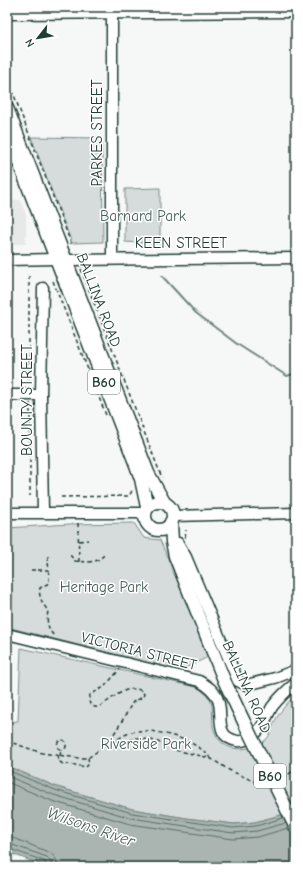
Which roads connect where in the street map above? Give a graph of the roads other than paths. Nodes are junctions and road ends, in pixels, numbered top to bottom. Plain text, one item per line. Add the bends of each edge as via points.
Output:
1 (41, 10) edge
2 (112, 10) edge
3 (296, 12) edge
4 (7, 14) edge
5 (7, 108) edge
6 (7, 132) edge
7 (296, 258) edge
8 (112, 259) junction
9 (7, 260) edge
10 (61, 260) junction
11 (44, 288) dead end
12 (7, 395) edge
13 (41, 395) junction
14 (164, 502) junction
15 (146, 510) junction
16 (7, 512) edge
17 (43, 512) junction
18 (296, 513) edge
19 (172, 519) junction
20 (154, 529) junction
21 (172, 542) junction
22 (175, 556) junction
23 (7, 634) edge
24 (296, 670) edge
25 (296, 683) edge
26 (296, 828) edge

1 - 2 street
1 - 4 street
2 - 3 street
2 - 8 street, PARKES STREET
5 - 10 main road, BALLINA ROAD / B60
6 - 10 main road, BALLINA ROAD / B60
7 - 8 street, KEEN STREET
8 - 10 street, KEEN STREET
9 - 10 street, KEEN STREET
10 - 14 main road, BALLINA ROAD / B60 via 148,473
10 - 15 main road, BALLINA ROAD / B60 via 141,479
11 - 13 street, BOUNTY STREET
12 - 13 street
13 - 17 street, BOUNTY STREET
14 - 15 main road via 153,502
14 - 19 main road, B60 via 171,508
15 - 17 street
15 - 20 main road, B60 via 144,517 147,524
16 - 17 street
18 - 19 street
19 - 20 main road via 166,528
19 - 21 main road, BALLINA ROAD / B60
20 - 22 main road, BALLINA ROAD / B60
21 - 22 main road, BALLINA ROAD / B60
21 - 24 street via 178,542 186,557 238,682 246,685
22 - 26 main road, BALLINA ROAD / B60, bridge via 224,680
23 - 25 street, VICTORIA STREET via 199,681 214,692 219,702 223,732 230,738 240,741 249,739 259,730 272,708

